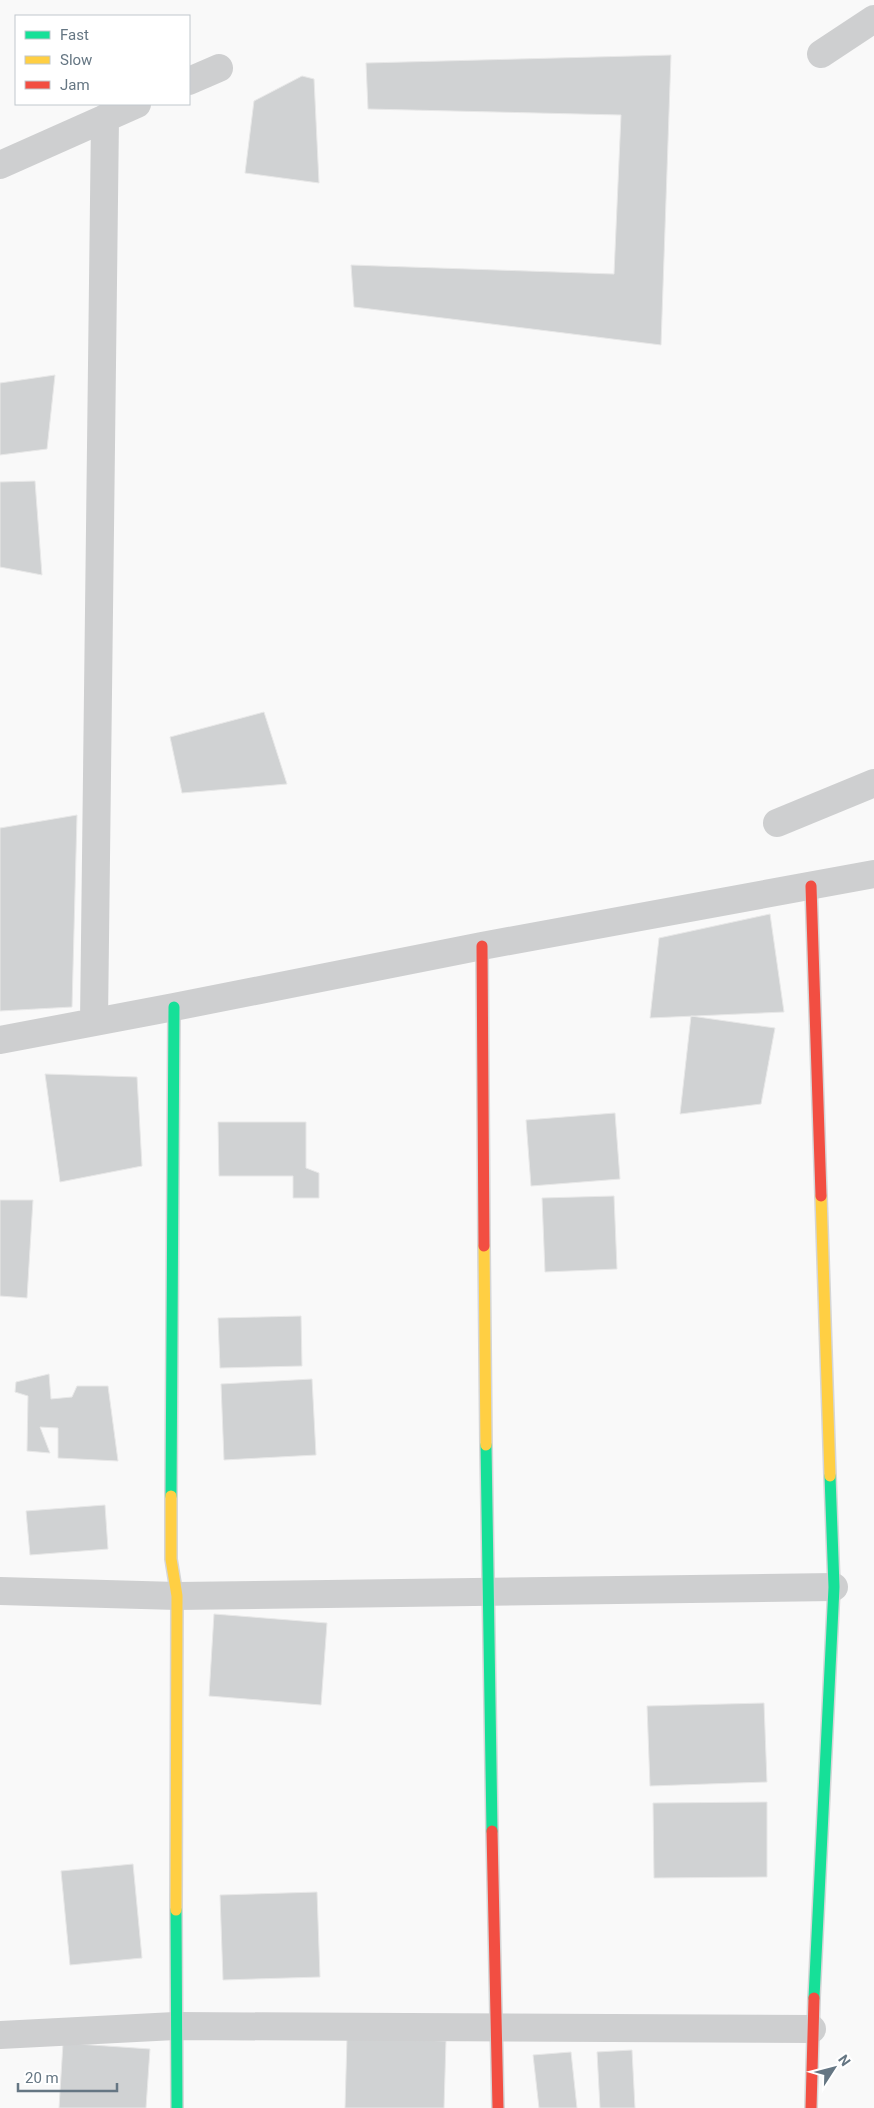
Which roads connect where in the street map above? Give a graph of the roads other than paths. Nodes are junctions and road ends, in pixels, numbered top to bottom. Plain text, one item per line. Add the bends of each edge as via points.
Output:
1 (874, 19) edge
2 (821, 54) dead end
3 (219, 68) dead end
4 (190, 82) edge
5 (136, 105) edge
6 (104, 118) junction
7 (0, 165) edge
8 (874, 783) edge
9 (777, 823) dead end
10 (874, 874) edge
11 (810, 886) junction
12 (482, 946) junction
13 (174, 1007) junction
14 (94, 1022) junction
15 (0, 1040) edge
16 (834, 1587) junction
17 (0, 1591) edge
18 (487, 1591) junction
19 (177, 1596) junction
20 (175, 2026) junction
21 (498, 2027) junction
22 (812, 2029) junction
23 (0, 2035) edge
24 (177, 2108) edge
25 (498, 2108) edge
26 (811, 2108) edge

1 - 2 street
3 - 4 street
5 - 6 street
6 - 7 street
6 - 14 street
8 - 9 street
10 - 11 street
11 - 12 street
11 - 16 street
12 - 13 street
12 - 18 street
13 - 14 street
13 - 19 street via 171,1559
14 - 15 street
16 - 18 street
16 - 22 street
17 - 19 street
18 - 19 street
18 - 21 street
19 - 20 street
20 - 21 street
20 - 23 street
20 - 24 street
21 - 22 street
21 - 25 street
22 - 26 street

